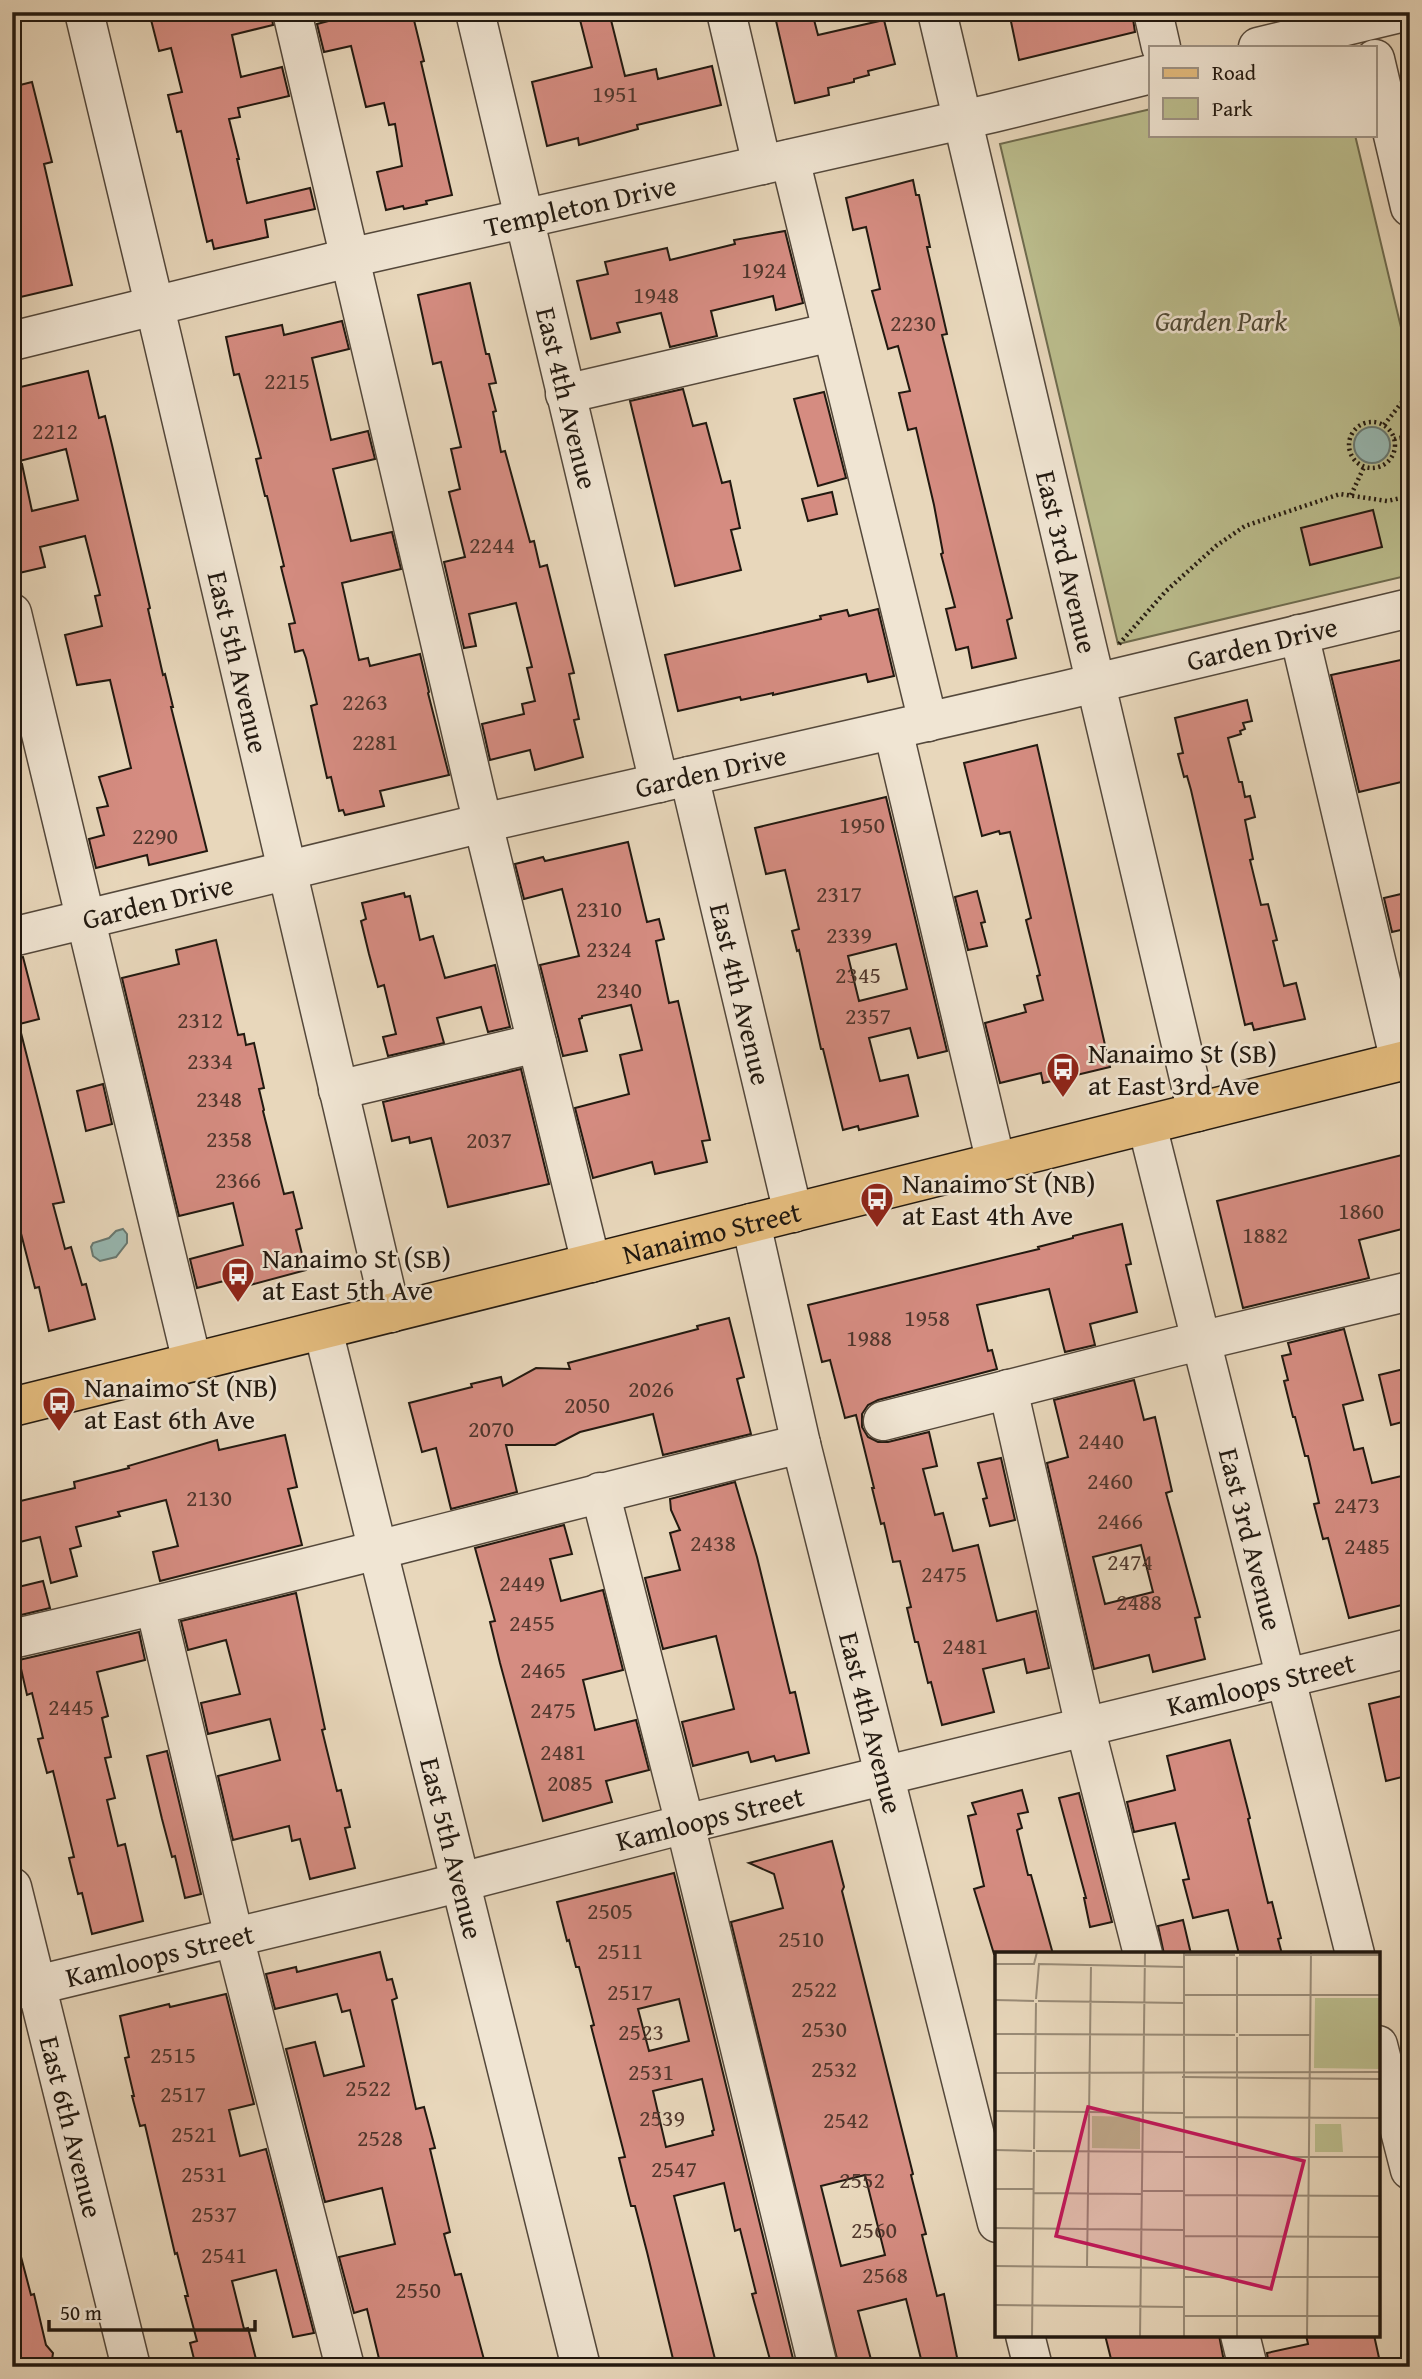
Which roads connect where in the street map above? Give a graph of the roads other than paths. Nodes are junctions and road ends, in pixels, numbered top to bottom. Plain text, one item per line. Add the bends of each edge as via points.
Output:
1 (84, 12) edge
2 (292, 12) edge
3 (475, 12) edge
4 (726, 12) edge
5 (937, 12) edge
6 (1153, 12) edge
7 (1404, 12) edge
8 (1367, 27) edge
9 (1161, 46) edge
10 (1263, 46) edge
11 (1376, 63) edge
12 (1149, 74) edge
13 (963, 120) junction
14 (776, 162) junction
15 (1410, 207) edge
16 (524, 218) junction
17 (349, 258) junction
18 (154, 305) junction
19 (832, 332) junction
20 (12, 341) edge
21 (565, 394) junction
22 (1410, 608) edge
23 (12, 613) edge
24 (1299, 634) junction
25 (1096, 682) junction
26 (911, 726) junction
27 (674, 780) junction
28 (483, 823) junction
29 (287, 871) junction
30 (87, 918) junction
31 (12, 937) edge
32 (537, 1043) junction
33 (1405, 1060) edge
34 (338, 1090) junction
35 (1197, 1112) junction
36 (1147, 1125) junction
37 (996, 1163) junction
38 (793, 1213) junction
39 (751, 1223) junction
40 (591, 1263) junction
41 (1409, 1297) edge
42 (391, 1313) junction
43 (323, 1330) junction
44 (1202, 1341) junction
45 (192, 1362) junction
46 (1008, 1389) junction
47 (12, 1407) edge
48 (883, 1421) dead end
49 (801, 1444) junction
50 (600, 1492) junction
51 (377, 1549) junction
52 (155, 1606) junction
53 (12, 1639) edge
54 (1410, 1648) edge
55 (1286, 1678) junction
56 (1085, 1727) junction
57 (885, 1776) junction
58 (685, 1824) junction
59 (460, 1882) junction
60 (12, 1887) edge
61 (234, 1937) junction
62 (1142, 1952) edge
63 (1354, 1952) edge
64 (24, 1988) edge
65 (1380, 2053) edge
66 (1410, 2171) edge
67 (995, 2215) edge
68 (1026, 2337) edge
69 (1240, 2337) edge
70 (131, 2367) edge
71 (345, 2367) edge
72 (581, 2367) edge
73 (818, 2367) edge
74 (1033, 2367) edge
75 (1248, 2367) edge

1 - 18 street, East 5th Avenue
2 - 17 street
3 - 16 street, East 4th Avenue
4 - 14 street
5 - 13 street, East 3rd Avenue
6 - 9 street
7 - 8 street
8 - 10 street
11 - 15 street
12 - 13 street, Templeton Drive
13 - 14 street, Templeton Drive
13 - 25 street, East 3rd Avenue
14 - 16 street, Templeton Drive
14 - 19 street
16 - 17 street, Templeton Drive
16 - 21 street, East 4th Avenue
17 - 18 street, Templeton Drive
17 - 28 street
18 - 20 street, Templeton Drive
18 - 29 street, East 5th Avenue
19 - 21 street
19 - 26 street
21 - 27 street, East 4th Avenue
22 - 24 street, Garden Drive
23 - 30 street
24 - 25 street, Garden Drive
24 - 33 street
25 - 26 street, Garden Drive
25 - 35 street, East 3rd Avenue
26 - 27 street, Garden Drive
26 - 37 street
27 - 28 street, Garden Drive
27 - 38 street, East 4th Avenue
28 - 29 street, Garden Drive
28 - 32 street
29 - 30 street, Garden Drive
29 - 34 street, East 5th Avenue
30 - 31 street, Garden Drive
30 - 45 street
32 - 34 street
32 - 40 street
33 - 35 main road, Nanaimo Street
34 - 42 street, East 5th Avenue
35 - 36 main road, Nanaimo Street
36 - 37 main road, Nanaimo Street
36 - 44 street, East 3rd Avenue
37 - 38 main road, Nanaimo Street
38 - 39 main road, Nanaimo Street
39 - 40 main road, Nanaimo Street
39 - 49 street, East 4th Avenue
40 - 42 main road, Nanaimo Street
41 - 44 street
42 - 43 main road, Nanaimo Street
43 - 45 main road, Nanaimo Street
43 - 51 street, East 5th Avenue
44 - 46 street
44 - 55 street, East 3rd Avenue
45 - 47 main road, Nanaimo Street
46 - 48 street
46 - 56 street
49 - 50 street
49 - 57 street, East 4th Avenue
50 - 51 street
50 - 58 street
51 - 52 street
51 - 59 street, East 5th Avenue
52 - 53 street
52 - 61 street
54 - 55 street, Kamloops Street
55 - 56 street, Kamloops Street
55 - 63 street, East 3rd Avenue
56 - 57 street, Kamloops Street
56 - 62 street
57 - 58 street, Kamloops Street
57 - 67 street, East 4th Avenue
58 - 59 street, Kamloops Street
58 - 73 street
59 - 61 street, Kamloops Street
59 - 72 street, East 5th Avenue
60 - 64 street, East 6th Avenue
61 - 64 street, Kamloops Street
61 - 71 street
64 - 70 street, East 6th Avenue
65 - 66 street
68 - 74 street
69 - 75 street

